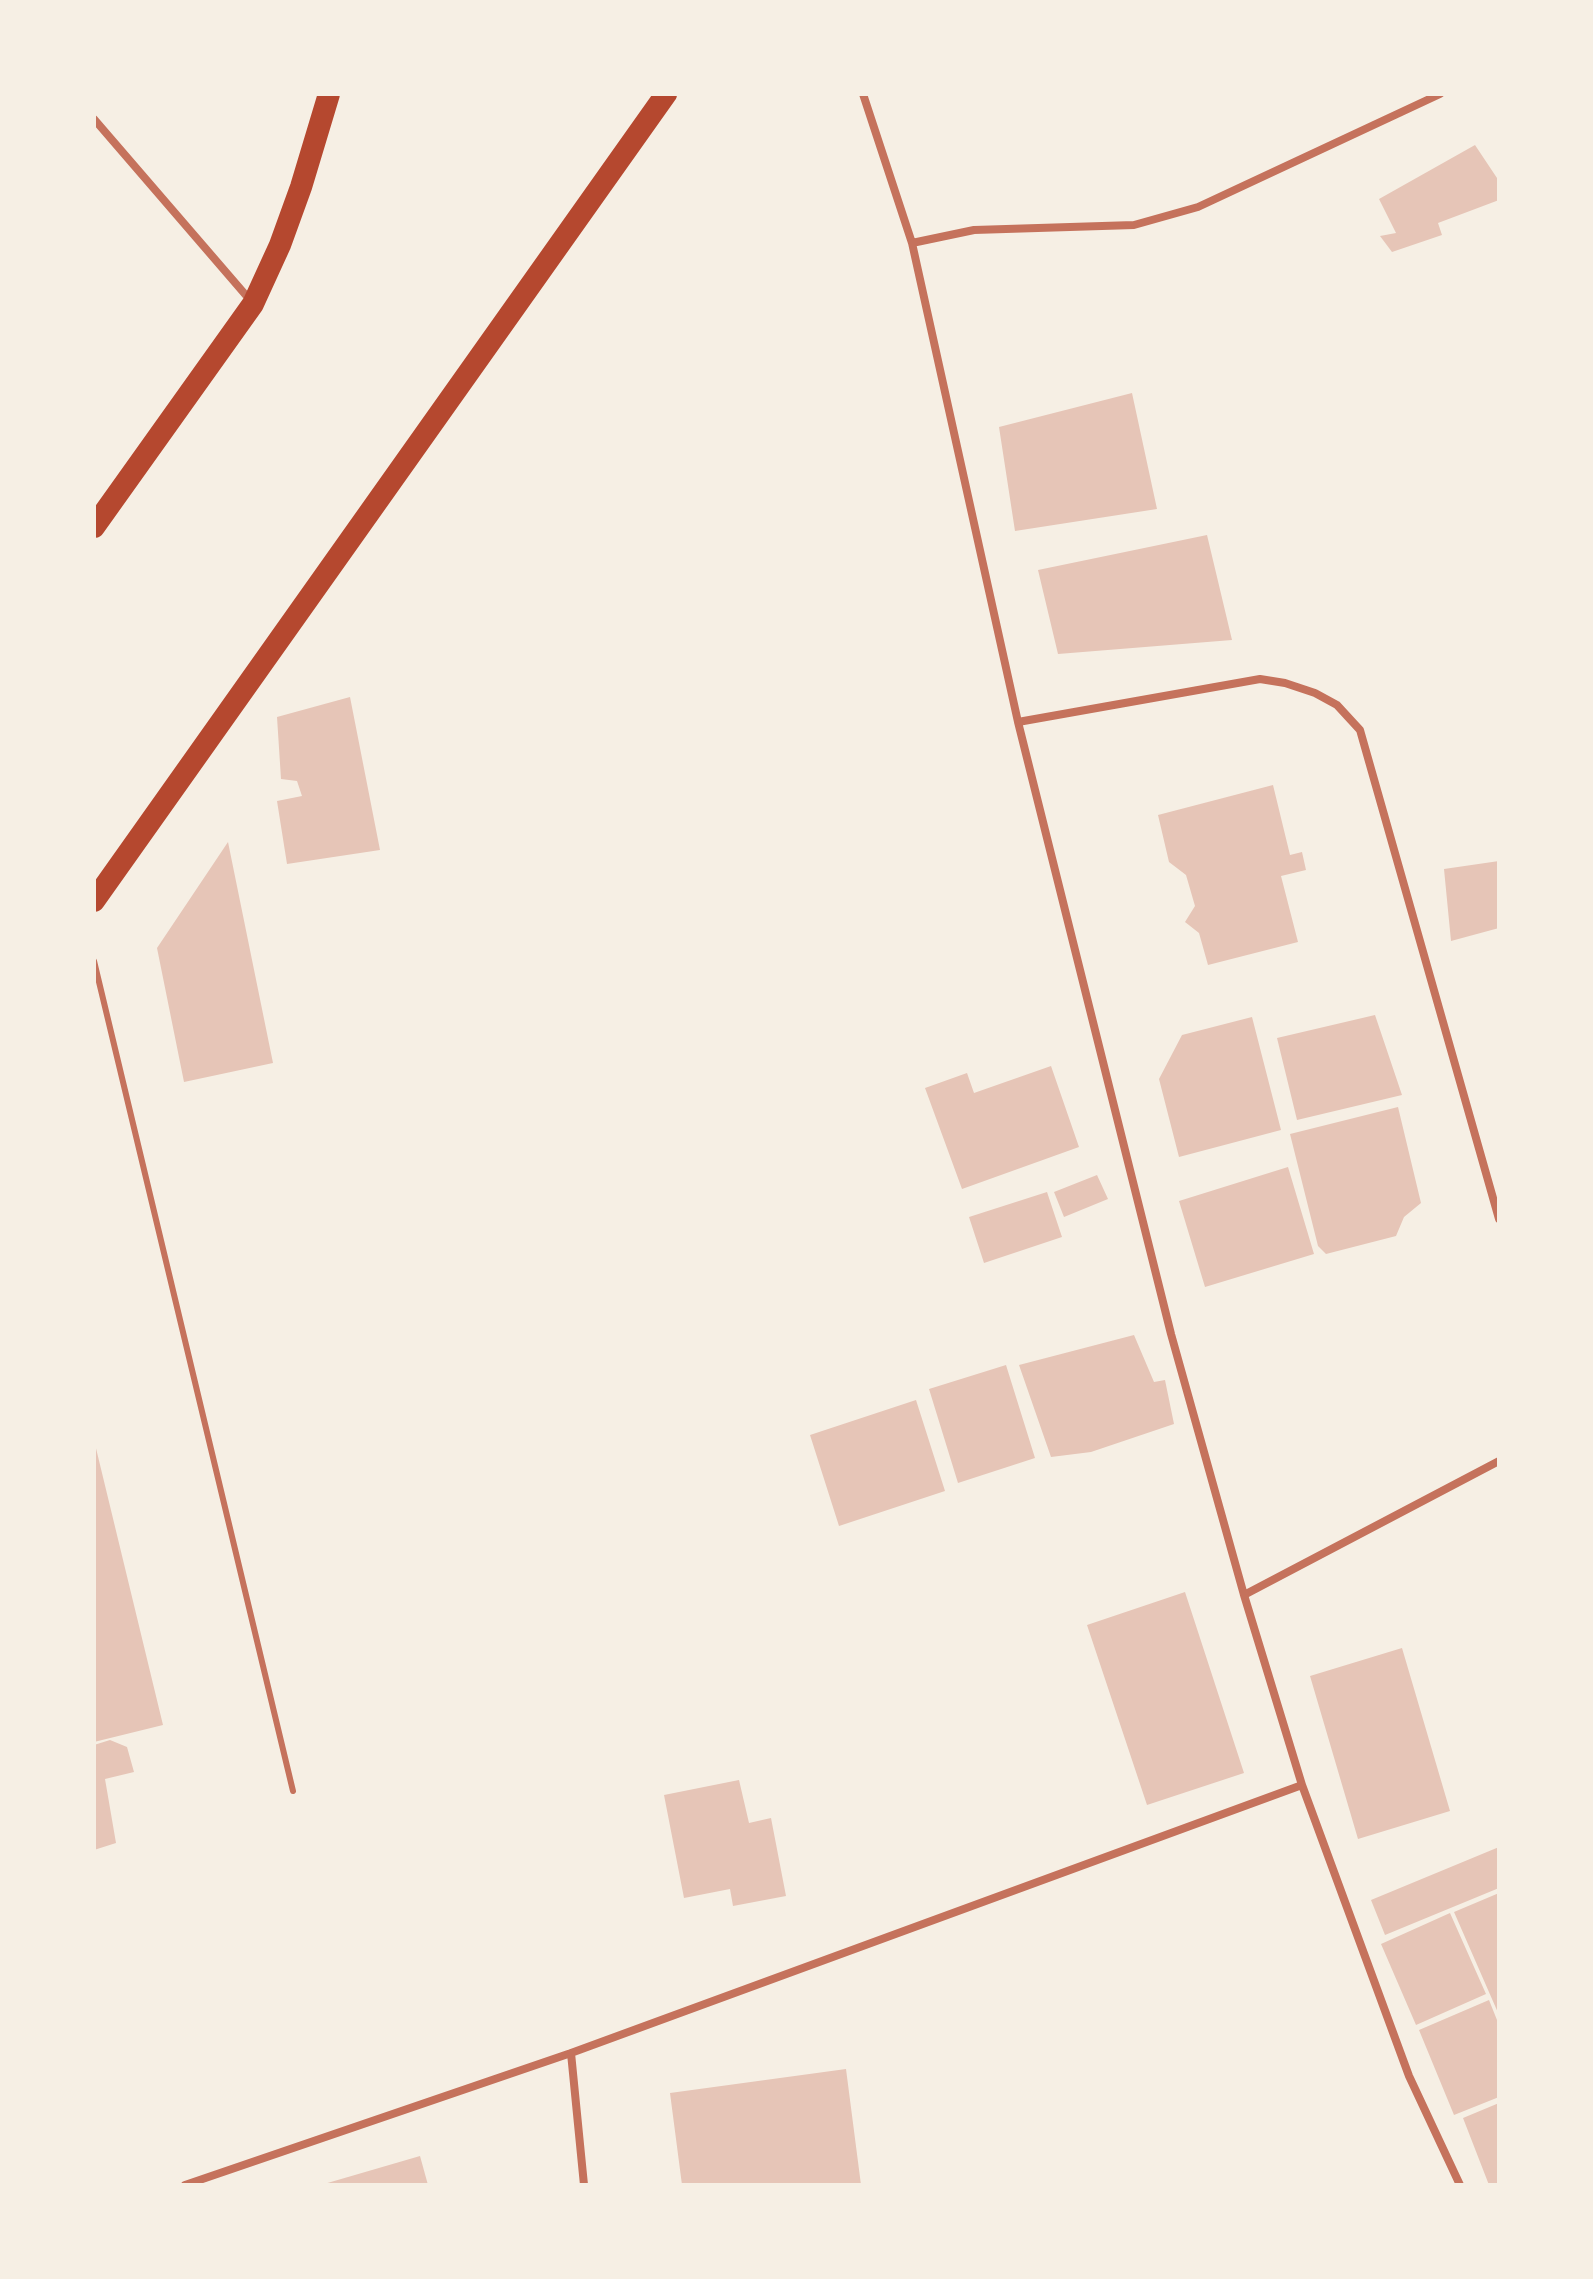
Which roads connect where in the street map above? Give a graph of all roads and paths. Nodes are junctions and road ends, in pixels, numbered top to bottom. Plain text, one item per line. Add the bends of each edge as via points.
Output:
1 (329, 94) edge
2 (666, 94) edge
3 (863, 94) edge
4 (1440, 94) edge
5 (94, 119) edge
6 (912, 243) junction
7 (253, 304) junction
8 (94, 527) edge
9 (1018, 722) junction
10 (94, 901) edge
11 (94, 961) edge
12 (1499, 1219) edge
13 (1499, 1461) edge
14 (1244, 1595) junction
15 (1302, 1785) junction
16 (293, 1791) dead end
17 (571, 2053) junction
18 (185, 2185) edge
19 (584, 2185) edge
20 (1460, 2185) edge

1 - 7 highway via 301,187
2 - 10 highway
3 - 6 street
4 - 6 street via 1173,215 1134,225 974,230
5 - 7 street
6 - 9 street
7 - 8 highway
9 - 12 street via 1260,679 1315,693 1337,705 1360,730
9 - 14 street via 1171,1334
11 - 16 lane
13 - 14 street
14 - 15 street
15 - 17 street
15 - 20 street via 1409,2076
17 - 18 street
17 - 19 street

